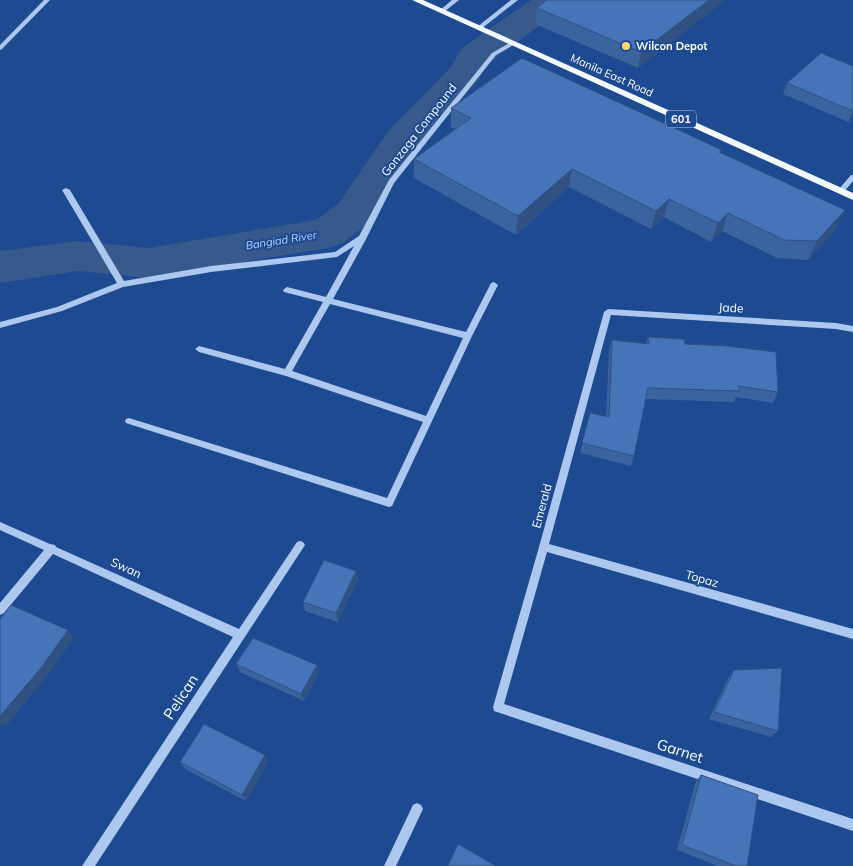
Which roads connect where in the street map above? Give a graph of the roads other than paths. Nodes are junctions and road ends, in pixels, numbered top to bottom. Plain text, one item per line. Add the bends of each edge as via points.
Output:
1 (47, 0) edge
2 (416, 0) edge
3 (456, 0) edge
4 (515, 0) edge
5 (442, 11) junction
6 (479, 28) junction
7 (511, 42) junction
8 (0, 48) edge
9 (853, 177) edge
10 (66, 190) dead end
11 (841, 191) junction
12 (853, 197) edge
13 (362, 238) junction
14 (122, 284) junction
15 (494, 285) dead end
16 (287, 290) dead end
17 (328, 300) junction
18 (608, 312) joint
19 (0, 325) edge
20 (853, 330) edge
21 (468, 336) junction
22 (200, 349) dead end
23 (287, 373) junction
24 (427, 420) junction
25 (129, 421) dead end
26 (0, 526) edge
27 (300, 545) dead end
28 (544, 547) junction
29 (52, 548) junction
30 (0, 610) edge
31 (853, 634) edge
32 (240, 635) junction
33 (498, 706) joint
34 (417, 809) dead end
35 (853, 825) edge
36 (88, 866) edge
37 (390, 866) edge

1 - 8 street
2 - 5 main road, Manila East Road / 601
3 - 5 street
4 - 6 street
5 - 6 main road, Manila East Road / 601
6 - 7 main road, Manila East Road / 601
7 - 11 main road, Manila East Road / 601
7 - 13 street, Gonzaga Compound via 494,54 391,182
9 - 11 lane
10 - 14 street
11 - 12 main road, Manila East Road / 601
13 - 14 street via 336,254
13 - 17 street, Gonzaga Compound
14 - 19 street via 59,309
15 - 21 street
16 - 17 street
17 - 21 street
17 - 23 street, Gonzaga Compound
18 - 20 street, Jade via 836,326
18 - 28 street, Emerald
21 - 24 street
22 - 23 street
23 - 24 street
24 - 25 street via 389,503
26 - 29 street, Swan
27 - 32 street, Pelican
28 - 31 street, Topaz
28 - 33 street, Emerald
29 - 30 street
29 - 32 street, Swan
32 - 36 street, Pelican
33 - 35 street, Garnet
34 - 37 street

